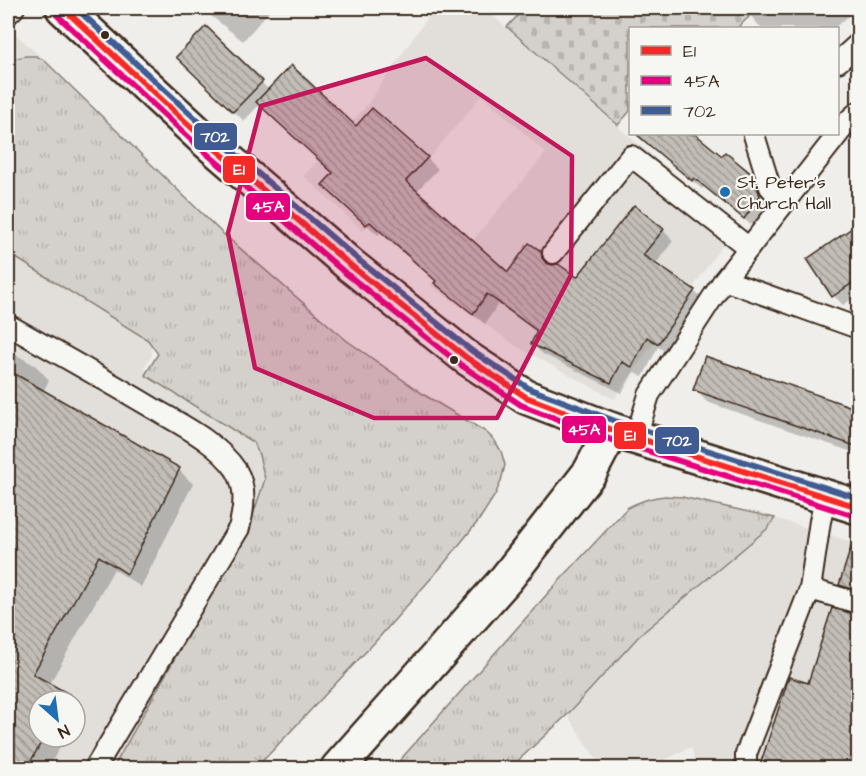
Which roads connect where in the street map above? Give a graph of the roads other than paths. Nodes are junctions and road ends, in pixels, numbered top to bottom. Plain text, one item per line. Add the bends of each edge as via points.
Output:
1 (14, 8) edge
2 (63, 8) edge
3 (8, 14) edge
4 (858, 44) edge
5 (839, 60) edge
6 (858, 112) edge
7 (839, 133) edge
8 (754, 135) edge
9 (837, 135) edge
10 (784, 203) junction
11 (749, 248) junction
12 (553, 253) dead end
13 (724, 280) junction
14 (8, 325) edge
15 (858, 328) edge
16 (624, 434) junction
17 (826, 498) junction
18 (858, 507) edge
19 (810, 589) junction
20 (858, 603) edge
21 (95, 768) edge
22 (338, 768) edge
23 (746, 768) edge

1 - 3 lane
2 - 16 main road via 213,147 349,264 467,358 526,397
4 - 5 lane
6 - 7 lane
8 - 10 lane via 770,187
9 - 10 lane
10 - 11 lane
11 - 12 lane via 632,156
11 - 13 lane
13 - 15 lane
13 - 16 lane
14 - 21 lane via 200,436 237,472 244,496 239,528
16 - 17 main road
16 - 22 main road via 506,579
17 - 18 main road
17 - 19 lane
19 - 20 lane
19 - 23 lane via 746,754

